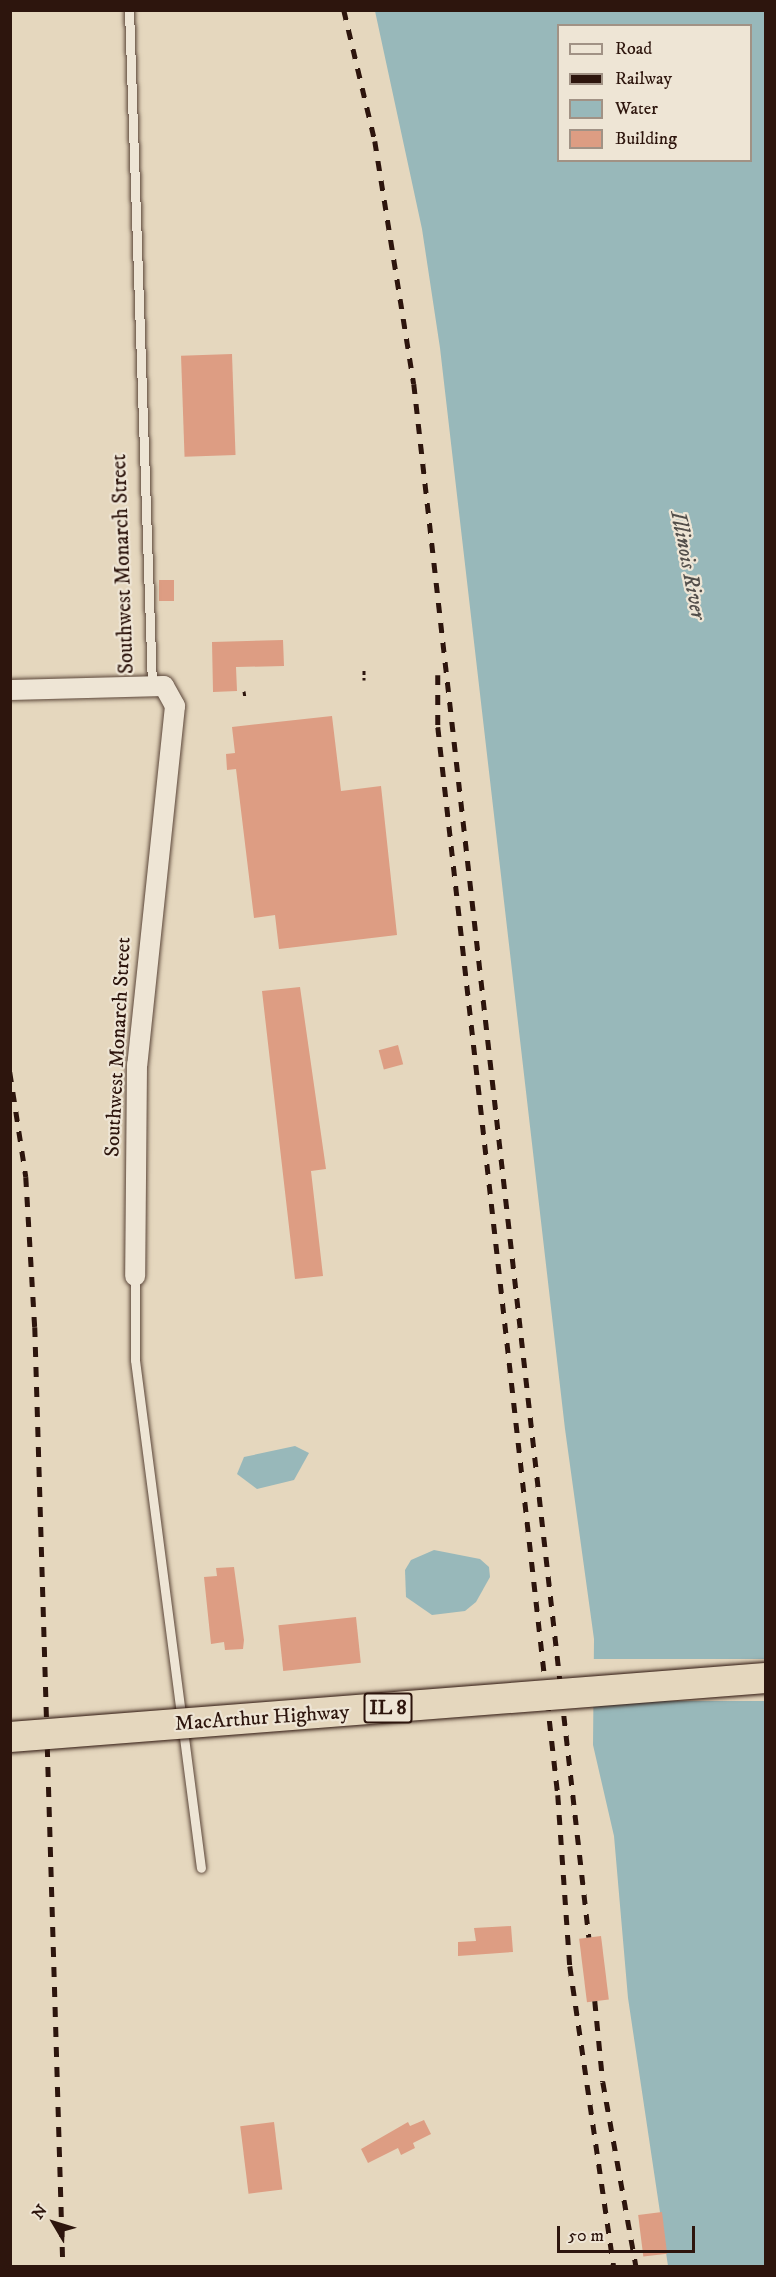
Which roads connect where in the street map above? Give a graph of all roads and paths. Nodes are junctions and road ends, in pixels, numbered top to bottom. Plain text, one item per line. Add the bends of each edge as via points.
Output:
1 (129, 10) edge
2 (364, 670) dead end
3 (364, 680) dead end
4 (152, 686) junction
5 (10, 690) edge
6 (244, 691) dead end
7 (245, 698) dead end
8 (135, 1276) joint
9 (765, 1678) edge
10 (10, 1737) edge
11 (201, 1868) dead end

1 - 4 lane, Southwest Monarch Street
2 - 3 path
4 - 5 street
4 - 8 street, Southwest Monarch Street via 170,691 175,733 151,897 137,1065
6 - 7 path
8 - 11 lane via 135,1360
9 - 10 main road, MacArthur Highway / IL 8, bridge

